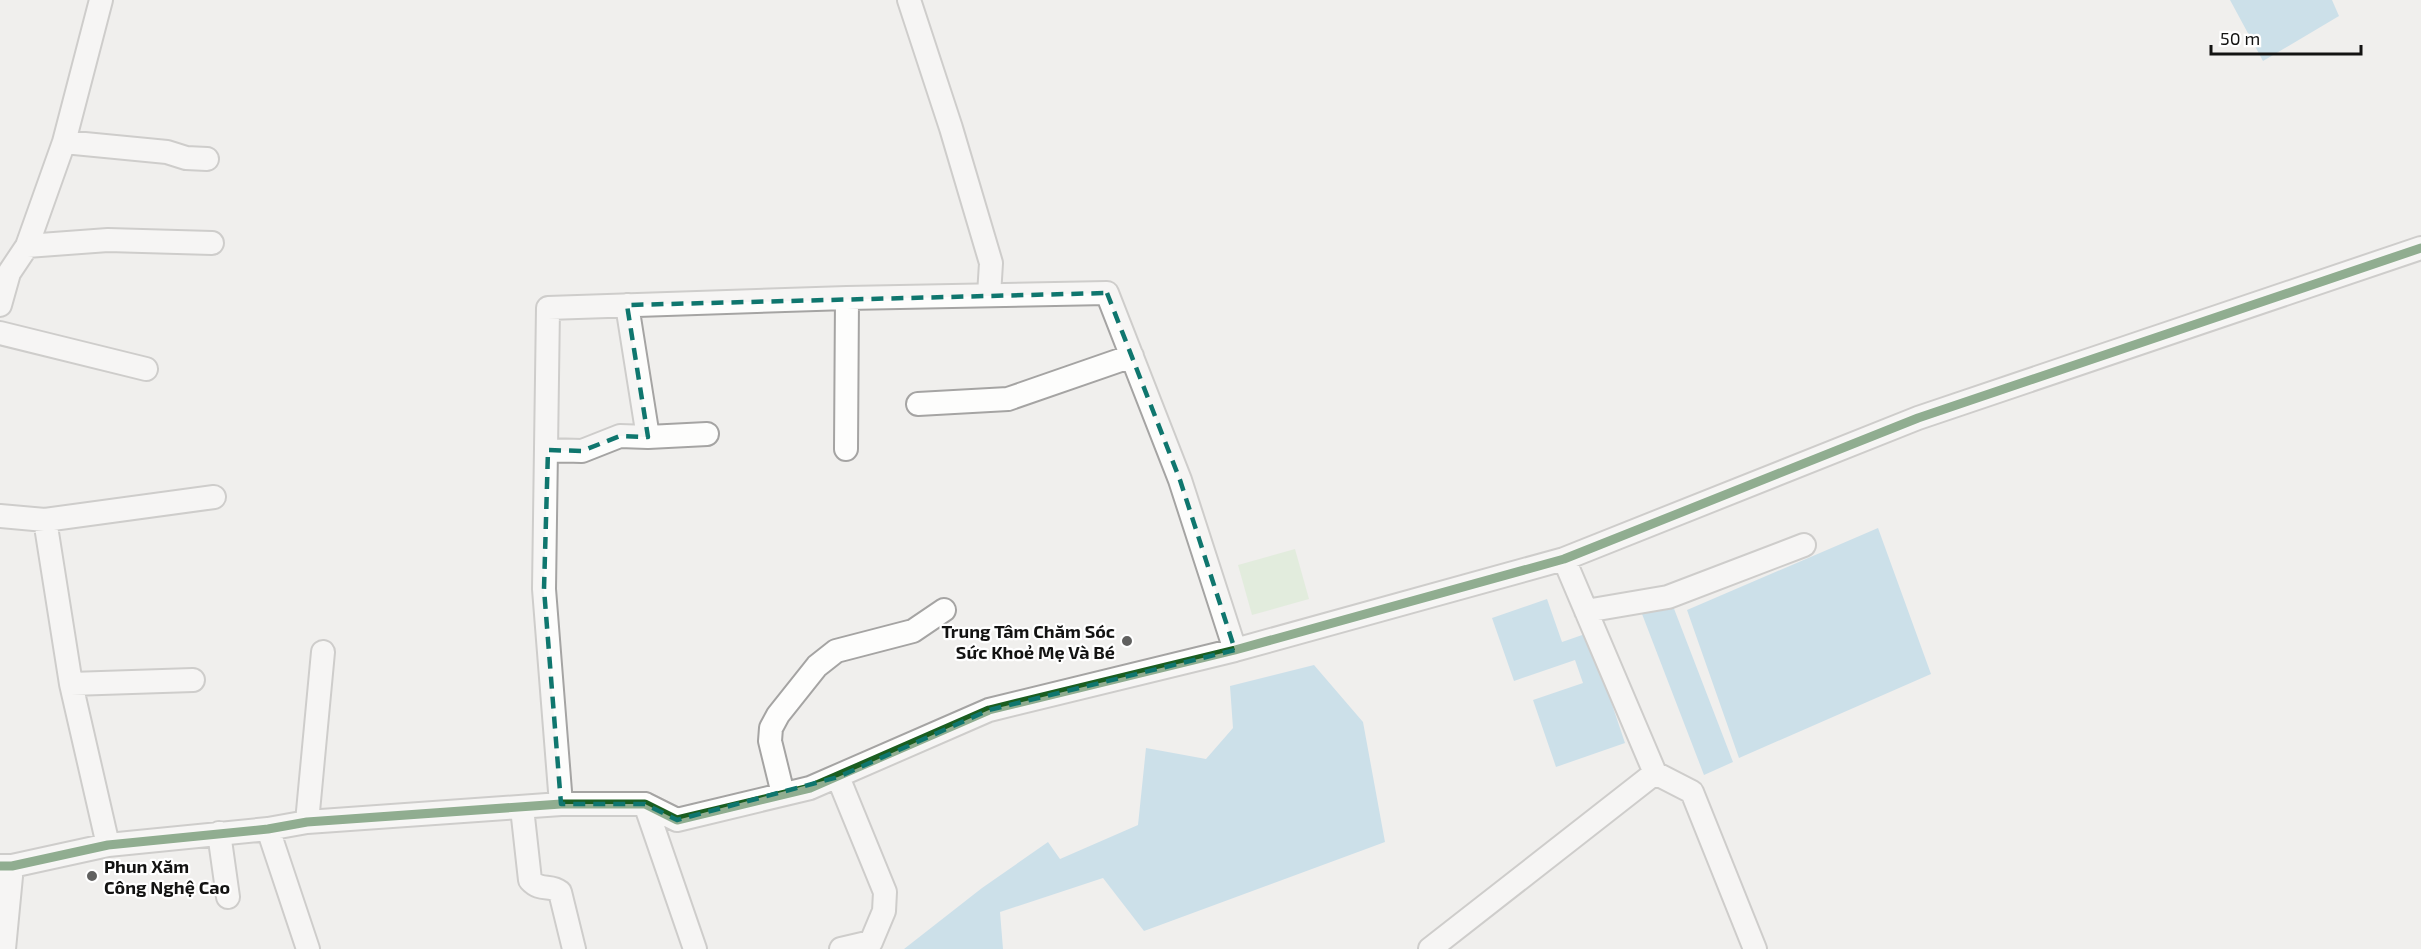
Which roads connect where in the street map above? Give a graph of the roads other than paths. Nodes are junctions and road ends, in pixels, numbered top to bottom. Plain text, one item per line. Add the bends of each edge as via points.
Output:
1 (101, 0) edge
2 (909, 0) edge
3 (64, 142) junction
4 (207, 159) dead end
5 (212, 243) dead end
6 (27, 246) junction
7 (2421, 248) edge
8 (4, 272) edge
9 (989, 295) junction
10 (847, 298) junction
11 (627, 305) junction
12 (0, 306) edge
13 (0, 333) edge
14 (1132, 356) junction
15 (146, 369) dead end
16 (918, 404) dead end
17 (707, 434) dead end
18 (648, 437) junction
19 (846, 448) dead end
20 (548, 450) junction
21 (214, 497) dead end
22 (0, 516) edge
23 (45, 520) junction
24 (1804, 545) dead end
25 (1564, 559) junction
26 (944, 610) dead end
27 (1586, 611) junction
28 (1235, 650) junction
29 (323, 652) dead end
30 (193, 680) dead end
31 (71, 684) junction
32 (1656, 773) junction
33 (838, 777) junction
34 (783, 794) junction
35 (561, 804) junction
36 (645, 804) junction
37 (522, 808) junction
38 (307, 822) junction
39 (268, 829) junction
40 (219, 833) junction
41 (108, 845) junction
42 (6, 866) edge
43 (228, 897) dead end
44 (872, 945) edge
45 (4, 949) edge
46 (308, 949) edge
47 (574, 949) edge
48 (695, 949) edge
49 (841, 949) edge
50 (1430, 949) edge
51 (1755, 949) edge

1 - 3 street
2 - 9 street via 991,263
3 - 4 street
3 - 6 street
5 - 6 street via 108,240
6 - 8 street
7 - 25 street via 1917,418
8 - 12 street
9 - 10 street
9 - 14 street via 1107,292
10 - 11 street
10 - 19 street
11 - 18 street
11 - 20 street via 548,308
13 - 15 street
14 - 16 street via 1008,399
14 - 28 street via 1180,480
17 - 18 street
18 - 20 street via 620,436 582,450
20 - 35 street via 544,589
21 - 23 street
22 - 23 street
23 - 31 street
24 - 27 street via 1668,597
25 - 27 street
25 - 28 street
26 - 34 street via 913,631 836,651 817,666 771,728 770,741
27 - 32 street
28 - 33 street via 989,710
29 - 38 street
30 - 31 street
31 - 41 street
32 - 50 street
32 - 51 street via 1692,792
33 - 34 street
33 - 44 street via 885,892 885,911
34 - 36 street via 677,820
35 - 36 street
35 - 37 street
36 - 48 street
37 - 38 street
37 - 47 street via 530,880 541,888 556,888 560,892
38 - 39 street
39 - 40 street
39 - 46 street
40 - 41 street
40 - 43 street
41 - 42 street
42 - 45 street
44 - 49 street

